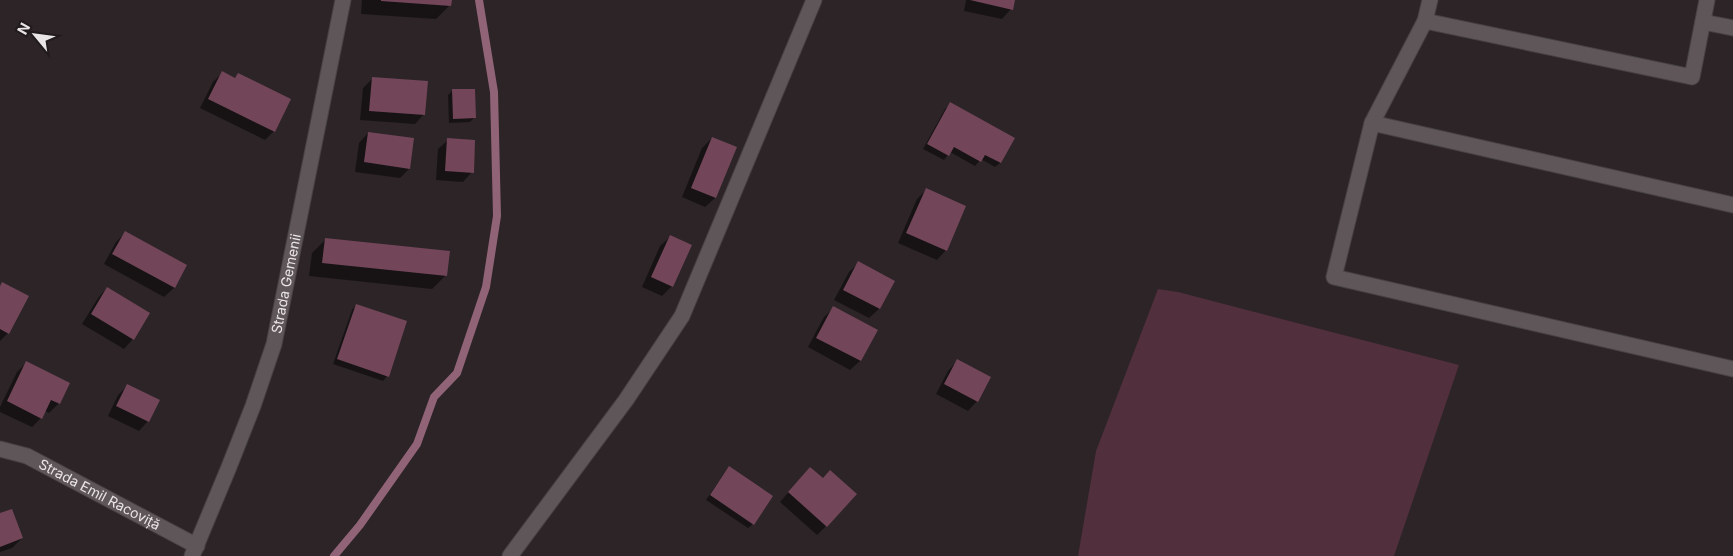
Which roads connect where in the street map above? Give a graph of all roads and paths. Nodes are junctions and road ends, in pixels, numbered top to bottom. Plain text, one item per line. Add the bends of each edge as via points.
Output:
1 (343, 0) edge
2 (814, 0) edge
3 (1430, 0) edge
4 (1707, 0) edge
5 (1425, 21) junction
6 (1703, 22) junction
7 (1733, 28) edge
8 (1372, 124) junction
9 (1733, 205) edge
10 (1733, 369) edge
11 (0, 449) edge
12 (194, 551) edge
13 (510, 556) edge

1 - 12 street, Strada Gemenii via 274,344 230,467
2 - 13 street via 682,316 626,400
3 - 5 street
4 - 6 street
5 - 6 street via 1692,77
5 - 8 street
6 - 7 street
8 - 9 street
8 - 10 street via 1334,277
11 - 12 street, Strada Emil Racoviță via 27,456

